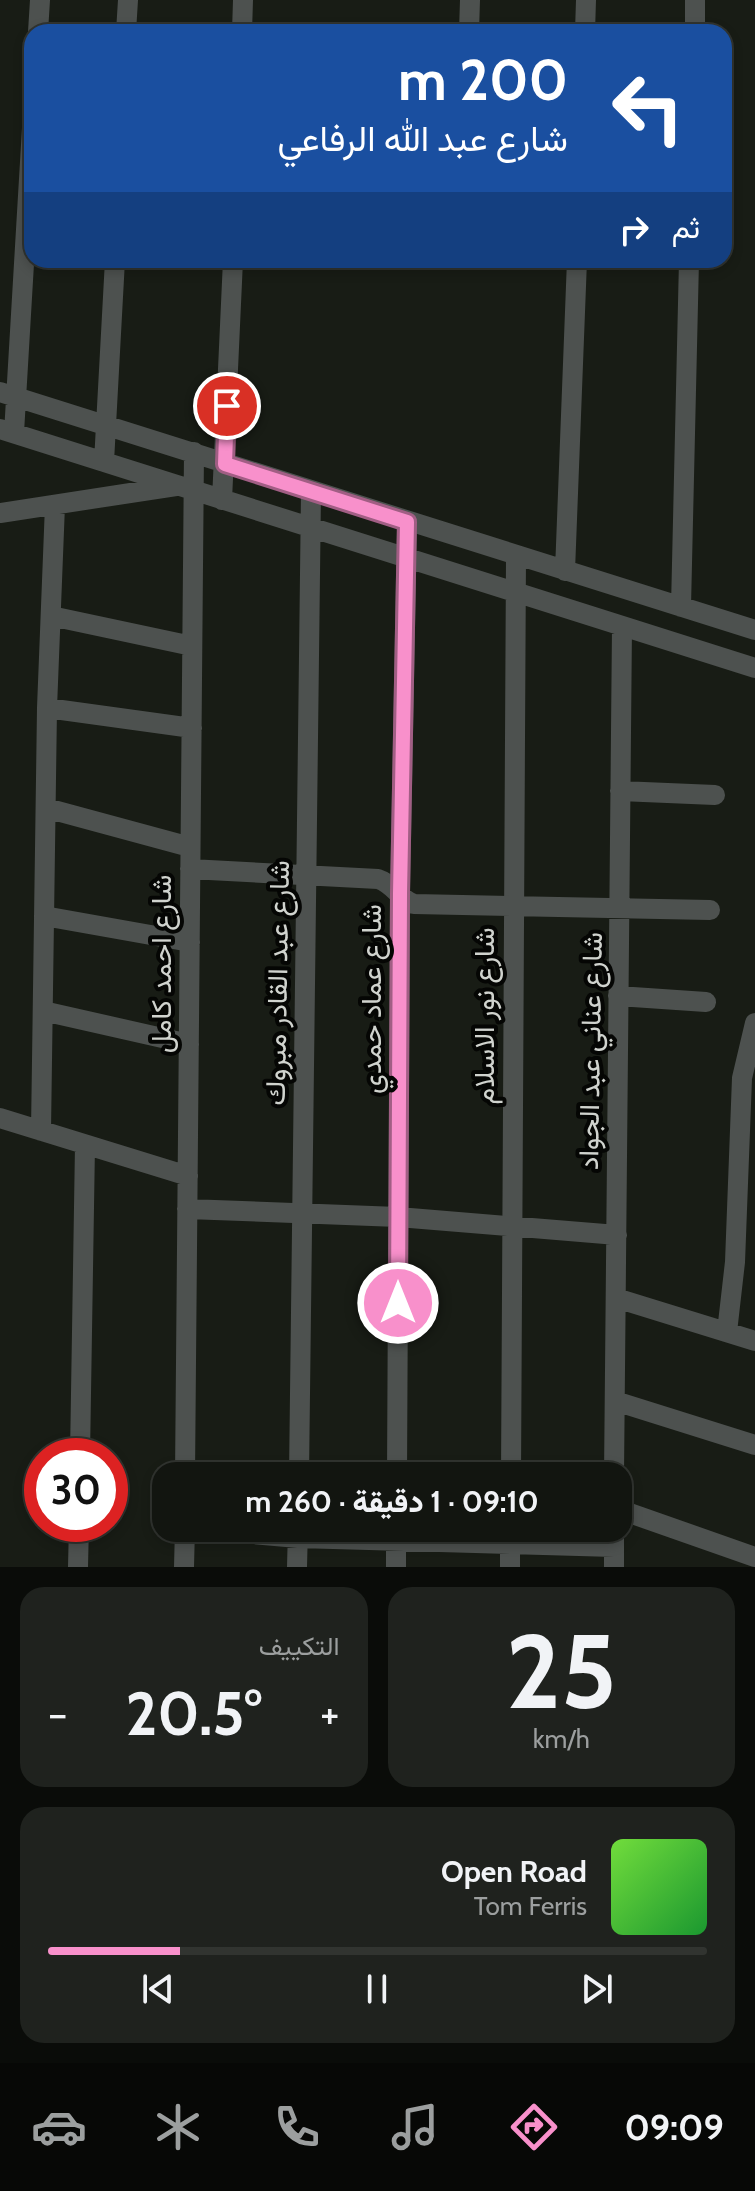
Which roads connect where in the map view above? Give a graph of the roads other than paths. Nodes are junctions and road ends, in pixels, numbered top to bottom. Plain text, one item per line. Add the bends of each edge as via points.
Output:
1 (40, 0) edge
2 (128, 0) edge
3 (243, 0) edge
4 (470, 0) edge
5 (586, 0) edge
6 (695, 0) edge
7 (38, 24) edge
8 (126, 24) edge
9 (242, 24) edge
10 (469, 24) edge
11 (585, 24) edge
12 (695, 24) edge
13 (24, 217) edge
14 (115, 268) edge
15 (233, 268) edge
16 (577, 268) edge
17 (689, 268) edge
18 (8, 394) edge
19 (107, 426) junction
20 (7, 431) edge
21 (194, 452) junction
22 (104, 462) junction
23 (225, 464) junction
24 (187, 488) junction
25 (311, 492) junction
26 (222, 500) junction
27 (55, 505) junction
28 (0, 513) edge
29 (407, 522) junction
30 (311, 527) junction
31 (516, 556) junction
32 (405, 558) junction
33 (565, 571) junction
34 (515, 592) junction
35 (681, 607) junction
36 (51, 616) junction
37 (622, 626) junction
38 (755, 630) edge
39 (192, 646) junction
40 (755, 668) edge
41 (47, 708) junction
42 (192, 728) junction
43 (620, 791) junction
44 (715, 795) dead end
45 (46, 808) junction
46 (190, 847) junction
47 (190, 869) junction
48 (307, 875) junction
49 (400, 894) junction
50 (620, 907) junction
51 (511, 908) junction
52 (710, 910) dead end
53 (44, 916) junction
54 (190, 942) junction
55 (618, 996) junction
56 (706, 1002) dead end
57 (43, 1011) junction
58 (755, 1023) edge
59 (189, 1044) junction
60 (0, 1118) edge
61 (41, 1131) junction
62 (85, 1145) junction
63 (188, 1176) junction
64 (187, 1209) junction
65 (302, 1215) junction
66 (398, 1217) junction
67 (514, 1227) junction
68 (617, 1235) junction
69 (616, 1298) junction
70 (727, 1332) junction
71 (755, 1341) edge
72 (615, 1401) junction
73 (80, 1438) edge
74 (755, 1445) edge
75 (185, 1462) edge
76 (299, 1462) edge
77 (397, 1462) edge
78 (511, 1462) edge
79 (614, 1462) edge
80 (632, 1515) edge
81 (79, 1542) edge
82 (185, 1542) edge
83 (298, 1542) edge
84 (396, 1542) edge
85 (510, 1542) edge
86 (562, 1542) edge
87 (614, 1547) edge
88 (755, 1557) edge
89 (731, 1558) edge
90 (78, 1567) edge
91 (184, 1567) edge
92 (297, 1567) edge
93 (396, 1567) edge
94 (510, 1567) edge

1 - 7 street
2 - 8 street
3 - 9 street
4 - 10 street
5 - 11 street
6 - 12 street
13 - 18 street
14 - 19 street
15 - 23 street
16 - 33 street
17 - 35 street
18 - 19 street
18 - 20 street
19 - 21 street
19 - 22 street
20 - 22 street
21 - 23 street
21 - 24 street, شارع احمد كامل
22 - 24 street
23 - 25 street
23 - 26 street
24 - 26 street
24 - 27 street
24 - 39 street, شارع احمد كامل
25 - 29 street
25 - 30 street, شارع عبد القادر مبروك
26 - 30 street
27 - 28 street
27 - 36 street
29 - 31 street
29 - 32 street, شارع عماد حمدي
30 - 32 street
30 - 48 street, شارع عبد القادر مبروك
31 - 33 street
31 - 34 street, شارع نور الاسلام
32 - 34 street
32 - 49 street, شارع عماد حمدي
33 - 35 street
34 - 37 street
34 - 51 street, شارع نور الاسلام
35 - 38 street
36 - 39 street
36 - 41 street
37 - 40 street
37 - 43 street, شارع عناني عبد الجواد
39 - 42 street, شارع احمد كامل
41 - 42 street
41 - 45 street
42 - 46 street, شارع احمد كامل
43 - 44 street
43 - 50 street, شارع عناني عبد الجواد
45 - 46 street
45 - 53 street
46 - 47 street, شارع احمد كامل
47 - 48 street
47 - 54 street, شارع احمد كامل
48 - 49 street via 378,879
48 - 65 street, شارع عبد القادر مبروك
49 - 51 street via 414,904
49 - 66 street, شارع عماد حمدي
50 - 51 street
50 - 52 street
50 - 55 street, شارع عناني عبد الجواد
51 - 67 street, شارع نور الاسلام
53 - 54 street
53 - 57 street
54 - 59 street, شارع احمد كامل
55 - 56 street
55 - 68 street, شارع عناني عبد الجواد
57 - 59 street
57 - 61 street
58 - 70 street via 742,1078
59 - 63 street, شارع احمد كامل
60 - 61 street
61 - 62 street
62 - 63 street
62 - 73 street
63 - 64 street, شارع احمد كامل
64 - 65 street
64 - 75 street, شارع احمد كامل
65 - 66 street
65 - 76 street, شارع عبد القادر مبروك
66 - 67 street
66 - 77 street, شارع عماد حمدي
67 - 68 street
67 - 78 street, شارع نور الاسلام
68 - 69 street, شارع عناني عبد الجواد
69 - 70 street
69 - 72 street, شارع عناني عبد الجواد
70 - 71 street
72 - 74 street
72 - 79 street, شارع عناني عبد الجواد
80 - 89 street
81 - 90 street
82 - 91 street
83 - 92 street
84 - 93 street
85 - 94 street
86 - 87 street
88 - 89 street

